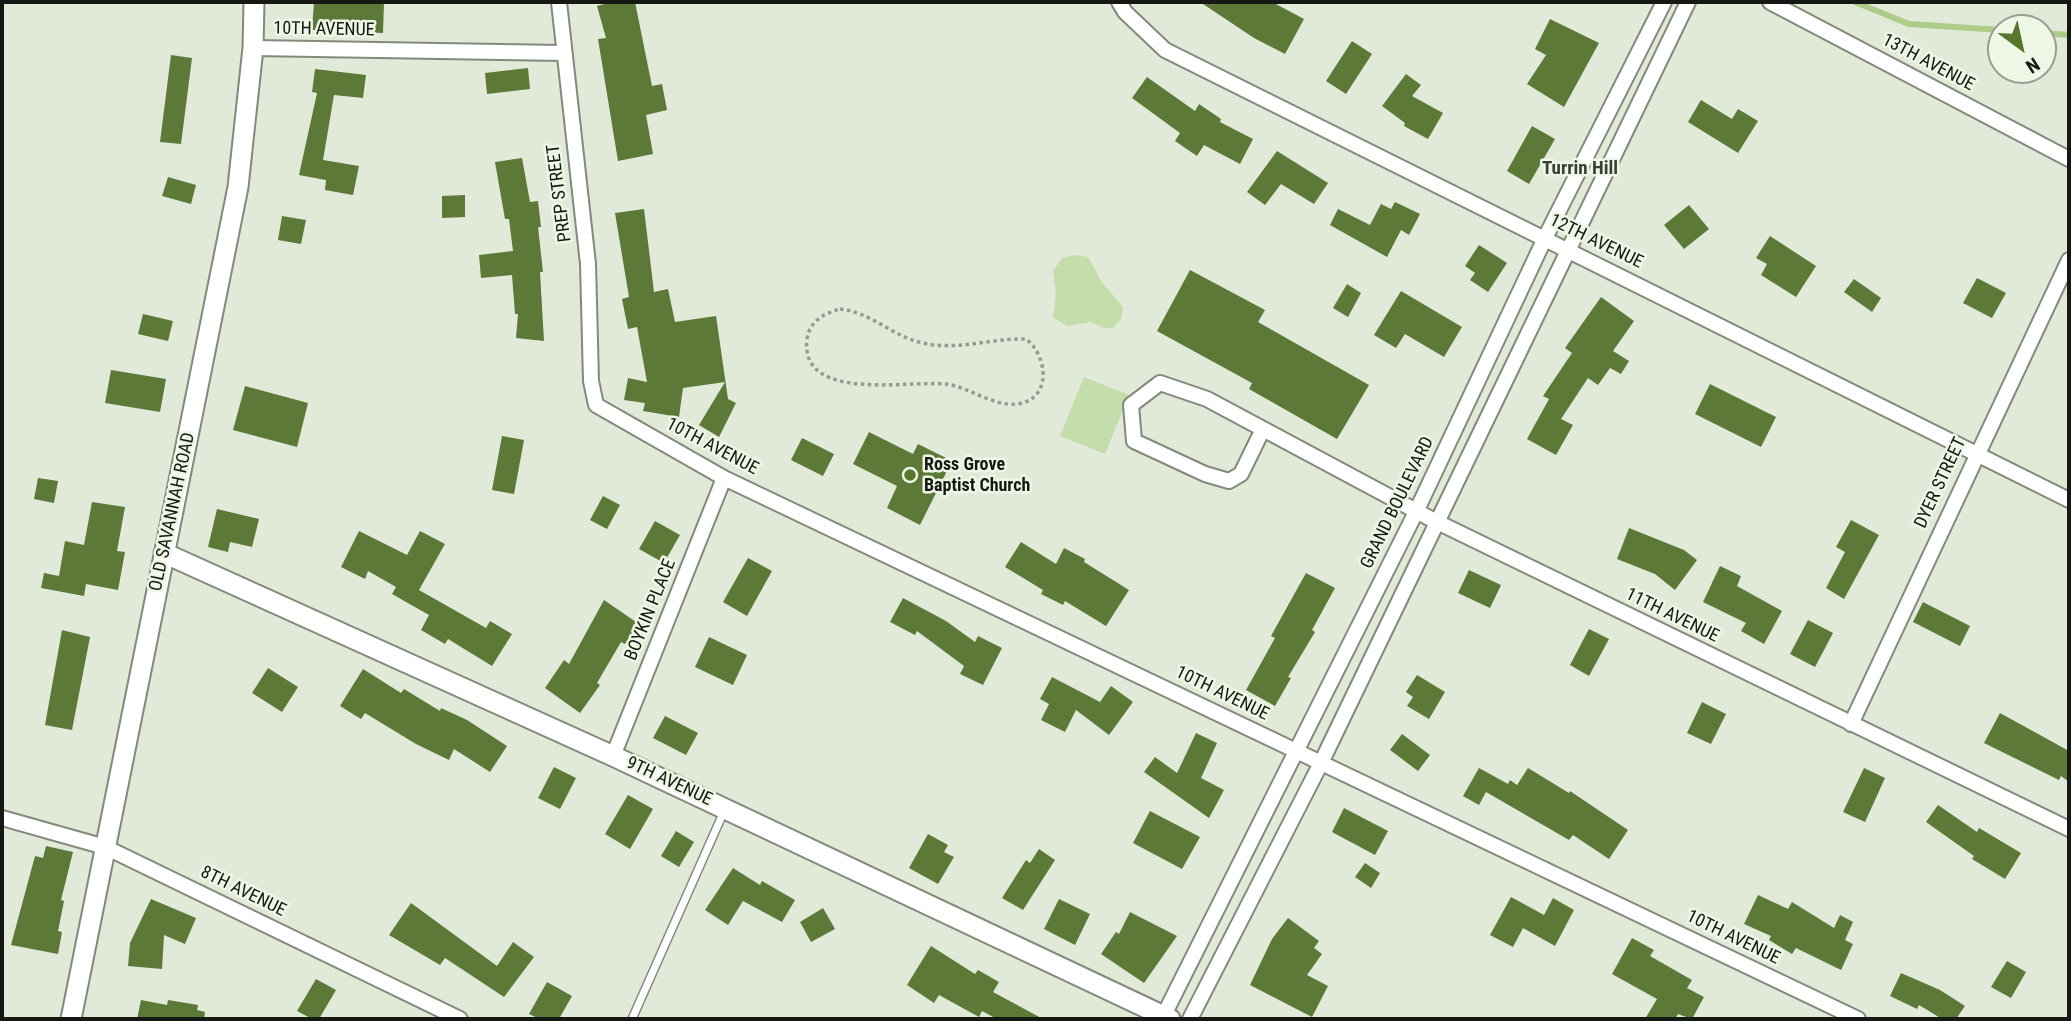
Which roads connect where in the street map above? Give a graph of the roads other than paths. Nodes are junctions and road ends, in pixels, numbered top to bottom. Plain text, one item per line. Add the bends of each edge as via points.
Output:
1 (254, 2) edge
2 (559, 2) edge
3 (1119, 2) edge
4 (1664, 2) edge
5 (1688, 2) edge
6 (1770, 2) edge
7 (253, 48) junction
8 (563, 54) junction
9 (2069, 159) edge
10 (1545, 238) junction
11 (1571, 251) junction
12 (2069, 260) edge
13 (591, 381) joint
14 (1263, 429) junction
15 (1977, 453) junction
16 (724, 478) junction
17 (2069, 500) edge
18 (1416, 512) junction
19 (1437, 522) junction
20 (164, 553) junction
21 (1851, 724) junction
22 (1296, 751) junction
23 (613, 756) junction
24 (1321, 763) junction
25 (725, 809) junction
26 (2, 818) edge
27 (2069, 829) edge
28 (105, 847) junction
29 (1165, 1018) edge
30 (71, 1019) edge
31 (460, 1019) edge
32 (632, 1019) edge
33 (1190, 1019) edge
34 (1858, 1019) edge

1 - 7 street, OLD SAVANNAH ROAD
2 - 8 street, PREP STREET
3 - 10 street, 12TH AVENUE via 1165,50
4 - 10 street, GRAND BOULEVARD
5 - 11 street
6 - 9 street, 13TH AVENUE
7 - 8 street, 10TH AVENUE
7 - 20 street, OLD SAVANNAH ROAD via 238,187
8 - 13 street, PREP STREET via 588,264
10 - 11 street, 12TH AVENUE
10 - 18 street, GRAND BOULEVARD
11 - 15 street, 12TH AVENUE
11 - 19 street
12 - 15 street, DYER STREET
13 - 16 street, 10TH AVENUE via 596,405
14 - 14 street, 11TH AVENUE via 1241,474 1229,481 1134,441 1131,405 1160,383 1207,399
14 - 18 street, 11TH AVENUE
15 - 17 street, 12TH AVENUE
15 - 21 street, DYER STREET
16 - 22 street, 10TH AVENUE
16 - 23 street, BOYKIN PLACE
18 - 19 street, 11TH AVENUE
18 - 22 street, GRAND BOULEVARD
19 - 21 street, 11TH AVENUE
19 - 24 street
20 - 23 street, 9TH AVENUE
20 - 28 street, OLD SAVANNAH ROAD
21 - 27 street, 11TH AVENUE
22 - 24 street, 10TH AVENUE
22 - 29 street, GRAND BOULEVARD
23 - 25 street, 9TH AVENUE
24 - 33 street
24 - 34 street, 10TH AVENUE
25 - 29 street, 9TH AVENUE
25 - 32 lane
26 - 28 street, 8TH AVENUE
28 - 30 street, OLD SAVANNAH ROAD
28 - 31 street, 8TH AVENUE

